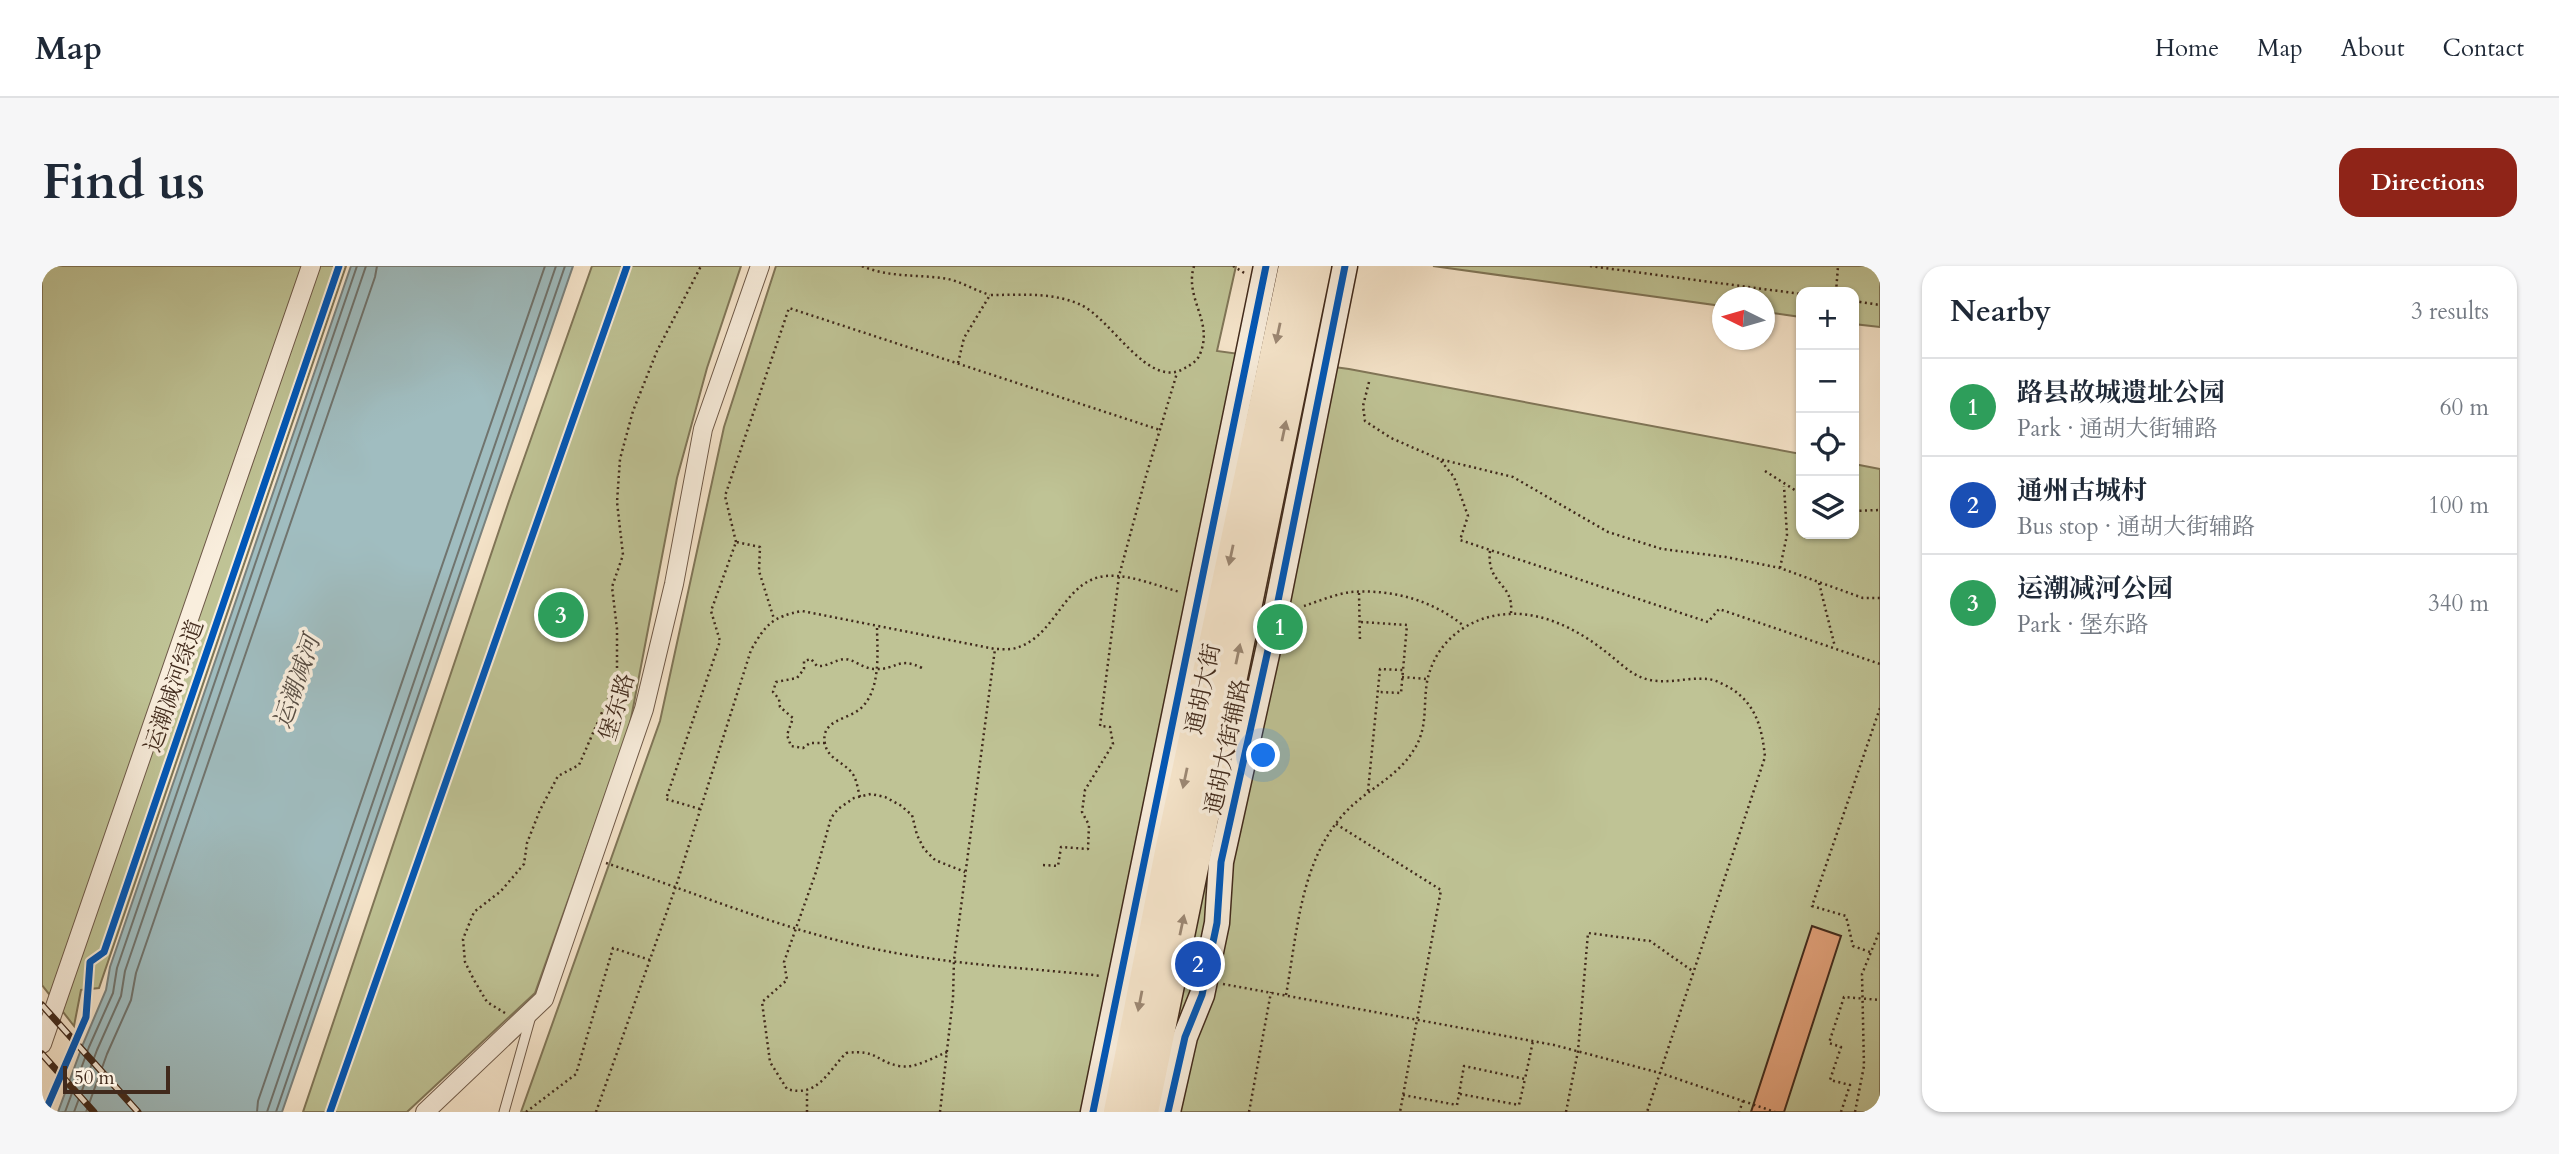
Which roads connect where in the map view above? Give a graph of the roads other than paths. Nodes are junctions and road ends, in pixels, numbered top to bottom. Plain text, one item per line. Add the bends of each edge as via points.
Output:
1 (311, 266) edge
2 (760, 266) edge
3 (1293, 266) edge
4 (1317, 266) edge
5 (1345, 266) edge
6 (1259, 272) edge
7 (526, 1016) junction
8 (42, 1044) edge
9 (425, 1112) edge
10 (504, 1112) edge
11 (1093, 1112) edge
12 (1118, 1112) edge
13 (1144, 1112) edge
14 (1168, 1112) edge

1 - 8 street
2 - 7 street, 堡东路 via 703,429 674,584 644,709 544,999
3 -> 12 main road, 通胡大街
13 -> 4 main road, 通胡大街
5 - 14 street, 通胡大街辅路 via 1221,862 1217,923 1202,995 1185,1037
6 - 11 street
7 - 9 street, 堡东路
7 - 10 lane

